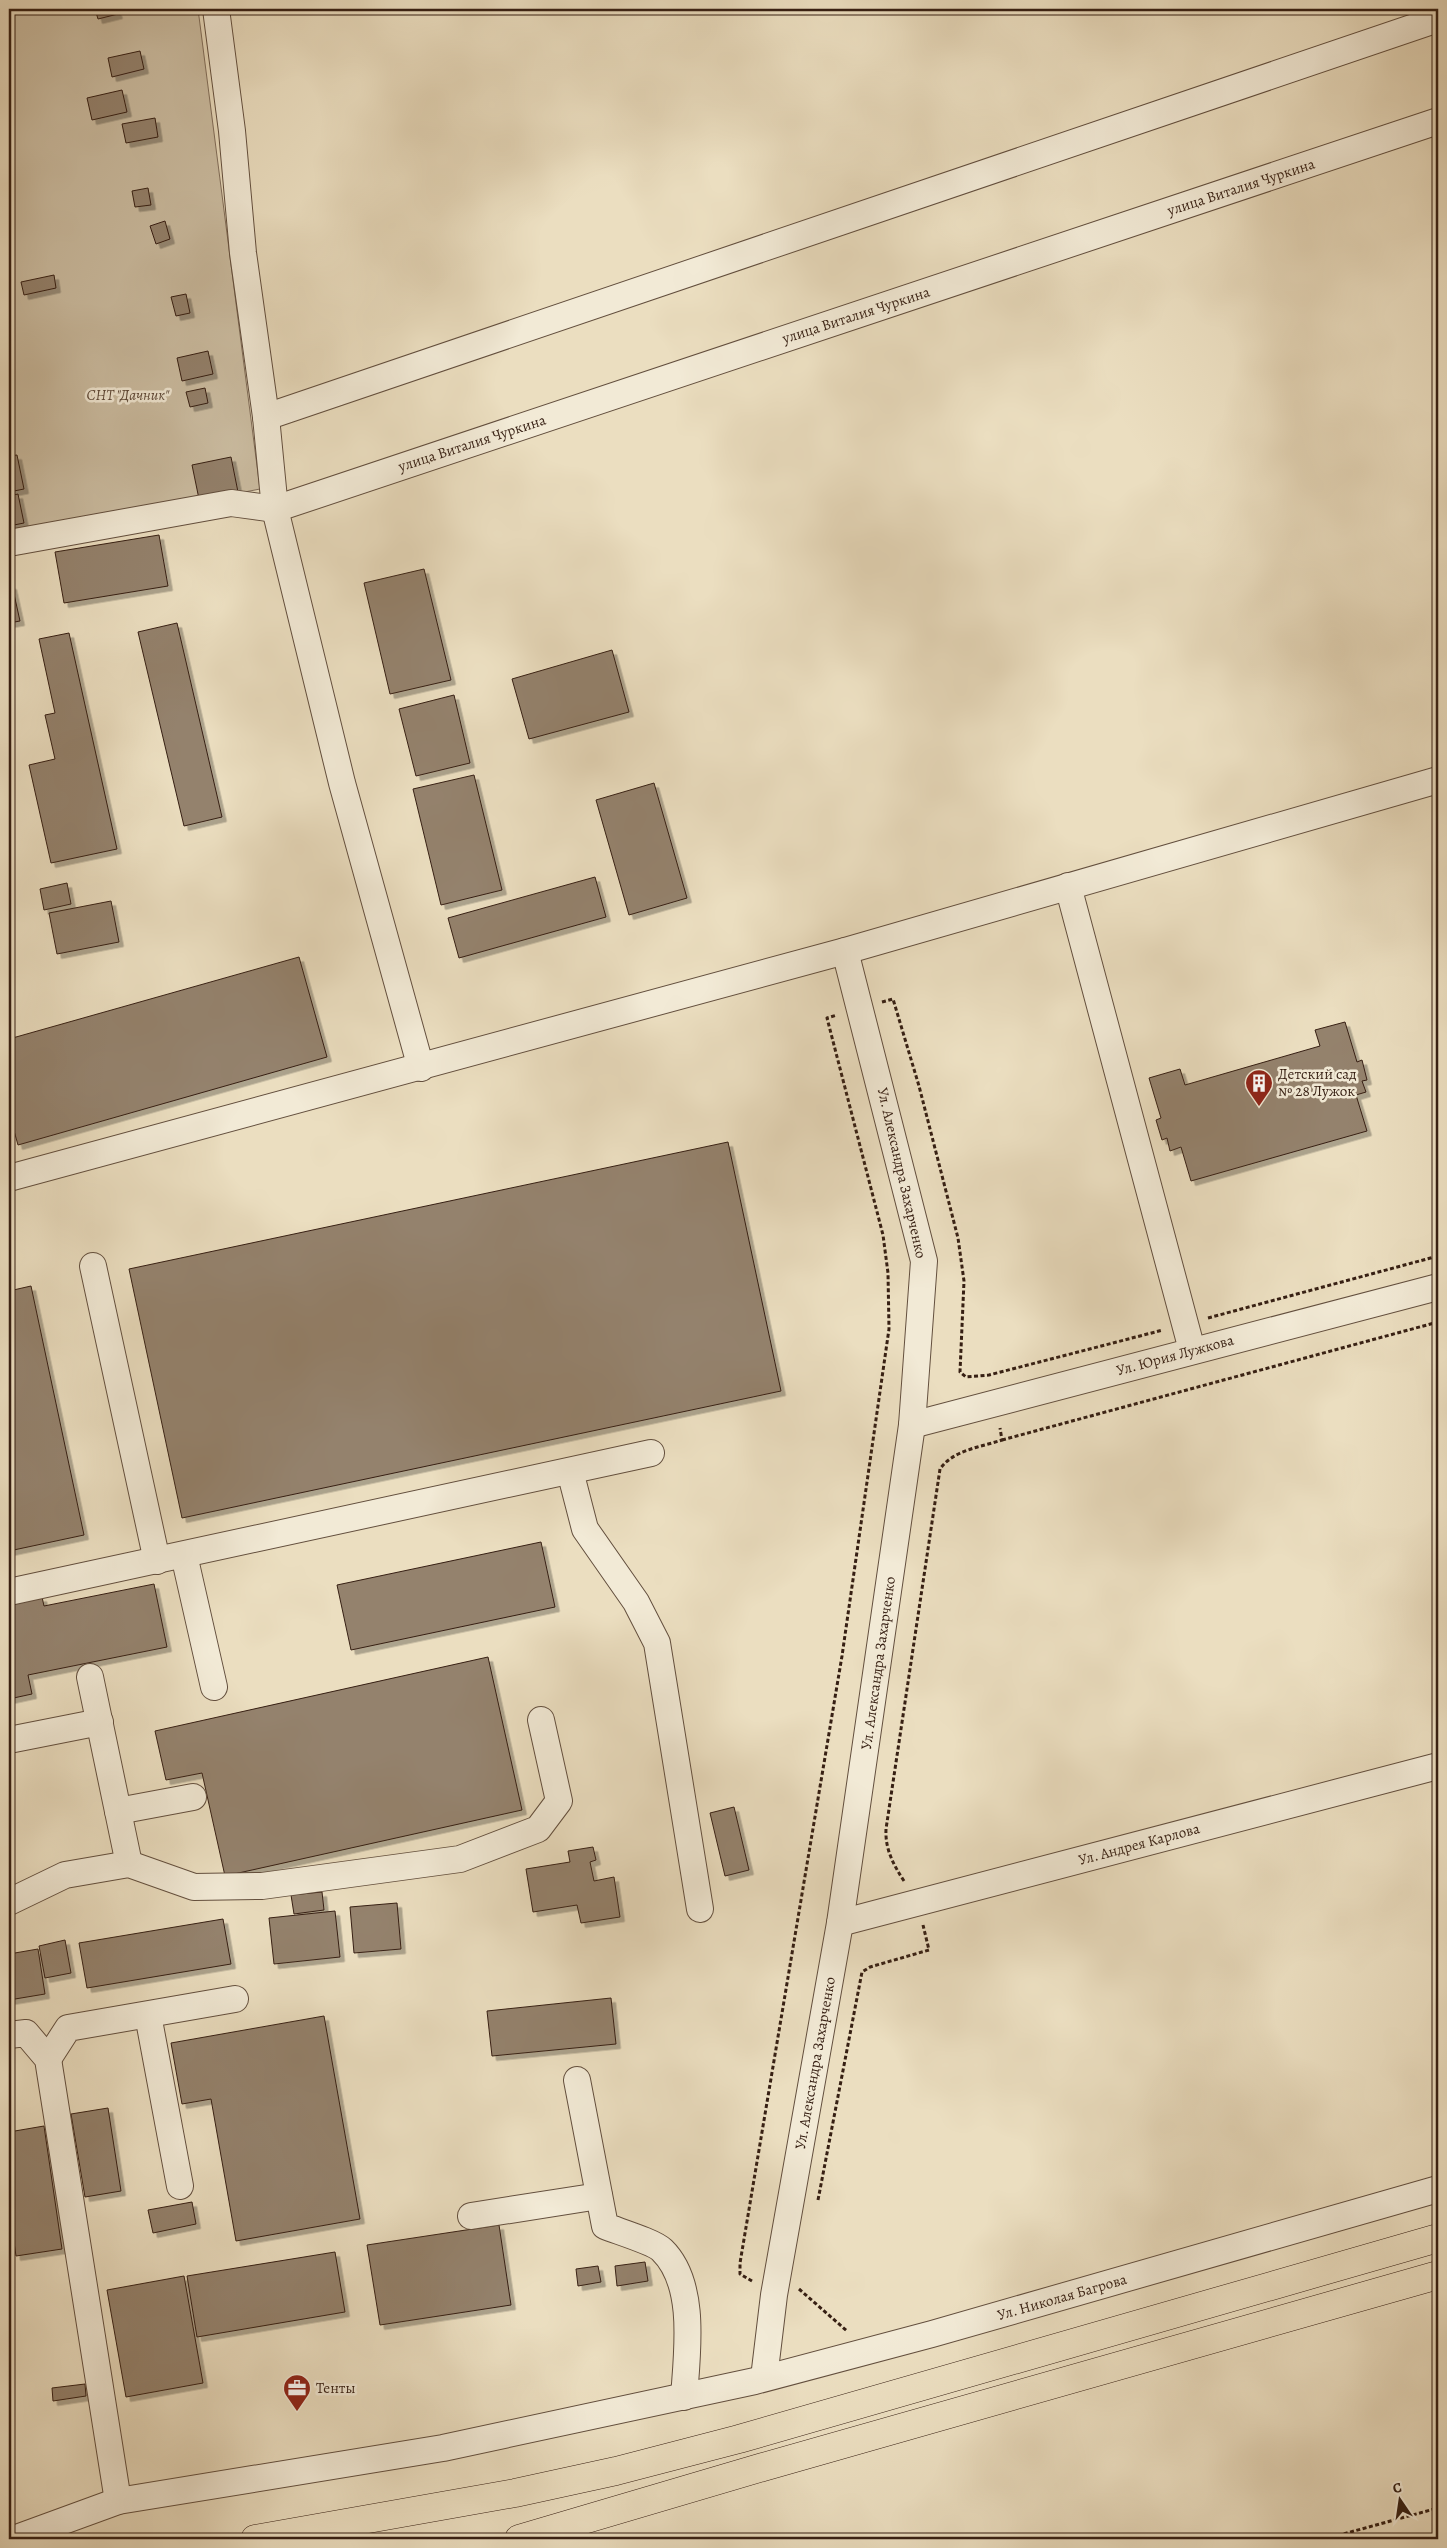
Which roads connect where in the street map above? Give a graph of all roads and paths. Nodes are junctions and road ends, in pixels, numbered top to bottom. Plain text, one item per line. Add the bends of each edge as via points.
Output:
1 (216, 9) edge
2 (1438, 19) edge
3 (1438, 121) edge
4 (266, 417) junction
5 (275, 509) junction
6 (9, 543) edge
7 (1438, 780) edge
8 (1068, 886) junction
9 (845, 951) junction
10 (860, 1008) junction
11 (421, 1068) junction
12 (9, 1178) edge
13 (1438, 1256) edge
14 (93, 1266) dead end
15 (1438, 1287) edge
16 (1438, 1322) edge
17 (1185, 1324) junction
18 (1192, 1350) junction
19 (989, 1375) junction
20 (994, 1403) junction
21 (912, 1425) junction
22 (1002, 1440) junction
23 (651, 1453) dead end
24 (570, 1471) junction
25 (184, 1555) junction
26 (157, 1561) junction
27 (9, 1592) edge
28 (90, 1677) dead end
29 (214, 1687) dead end
30 (541, 1720) dead end
31 (100, 1722) junction
32 (9, 1740) edge
33 (1438, 1766) edge
34 (193, 1797) dead end
35 (118, 1811) junction
36 (129, 1864) junction
37 (9, 1902) edge
38 (918, 1902) junction
39 (700, 1909) dead end
40 (840, 1923) junction
41 (234, 1999) dead end
42 (148, 2015) junction
43 (68, 2028) junction
44 (17, 2034) edge
45 (48, 2059) junction
46 (577, 2080) dead end
47 (180, 2186) dead end
48 (1438, 2189) edge
49 (599, 2196) junction
50 (818, 2202) dead end
51 (471, 2216) dead end
52 (1438, 2238) edge
53 (1438, 2275) edge
54 (776, 2283) junction
55 (850, 2334) dead end
56 (764, 2378) junction
57 (684, 2397) junction
58 (118, 2501) junction
59 (1438, 2508) edge
60 (14, 2539) edge
61 (255, 2539) edge
62 (519, 2539) edge
63 (1325, 2539) edge

1 - 4 street via 243,253
2 - 4 street
3 - 5 street, улица Виталия Чуркина
4 - 5 street
5 - 6 street via 231,503
5 - 11 street via 339,774
7 - 8 street
8 - 9 street
8 - 17 street
9 - 10 street, Ул. Александра Захарченко
9 - 11 street
10 - 19 path via 893,999 958,1238 964,1281 960,1372 966,1377
10 - 21 street, Ул. Александра Захарченко via 924,1261
10 - 54 path via 827,1018 883,1235 888,1273 889,1329 842,1656 740,2263 740,2274 752,2281
11 - 12 street
13 - 17 path
14 - 26 street
15 - 18 street, Ул. Юрия Лужкова
16 - 22 path
17 - 18 street
17 - 19 path
18 - 20 street, Ул. Юрия Лужкова
19 - 20 path
20 - 21 street, Ул. Юрия Лужкова
20 - 22 path
21 - 40 street, Ул. Александра Захарченко
22 - 38 path via 953,1456 940,1469 885,1835 893,1865
23 - 24 street
24 - 25 street
24 - 39 street via 585,1529 636,1602 657,1643
25 - 26 street
25 - 29 street
26 - 27 street
28 - 31 street
30 - 36 street via 559,1801 538,1829 460,1859 262,1886 194,1887
31 - 32 street
31 - 35 street
33 - 38 street, Ул. Андрея Карлова
34 - 35 street
35 - 36 street
36 - 37 street via 65,1875
38 - 40 street, Ул. Андрея Карлова
38 - 50 path via 929,1950 862,1972
40 - 54 street, Ул. Александра Захарченко
41 - 42 street
42 - 43 street
42 - 47 street
43 - 44 street
43 - 45 street
44 - 45 street
45 - 58 street
46 - 49 street
48 - 56 street, Ул. Николая Багрова via 932,2334
49 - 51 street
49 - 57 street via 605,2226 661,2249 680,2275 688,2327
52 - 61 main road via 739,2439 616,2471 515,2493
53 - 62 main road
54 - 55 path via 801,2289
54 - 56 street, Ул. Александра Захарченко
56 - 57 street, Ул. Николая Багрова
57 - 58 street, Ул. Николая Багрова via 443,2448
58 - 60 street, Ул. Николая Багрова
59 - 63 path

